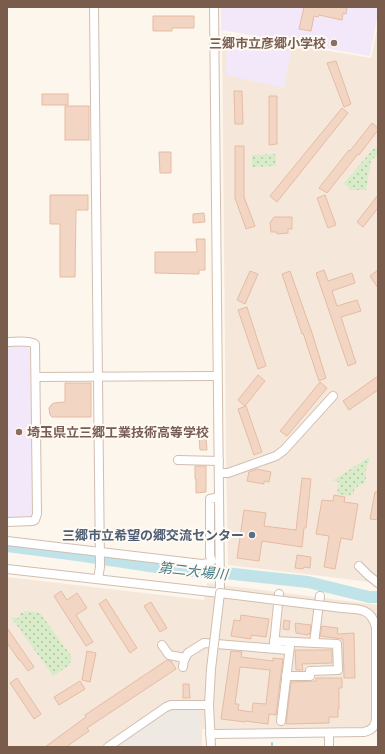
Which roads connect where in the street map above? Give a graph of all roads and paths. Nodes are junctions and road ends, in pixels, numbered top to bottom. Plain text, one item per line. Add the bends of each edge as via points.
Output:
1 (94, 7) edge
2 (214, 7) edge
3 (7, 342) edge
4 (217, 376) junction
5 (36, 377) junction
6 (98, 377) junction
7 (333, 396) dead end
8 (178, 460) dead end
9 (218, 461) junction
10 (219, 474) junction
11 (219, 497) junction
12 (7, 522) edge
13 (7, 541) edge
14 (100, 552) junction
15 (359, 566) dead end
16 (7, 568) edge
17 (98, 579) junction
18 (378, 583) edge
19 (220, 593) junction
20 (278, 594) dead end
21 (320, 596) dead end
22 (314, 643) junction
23 (162, 645) dead end
24 (274, 645) junction
25 (290, 646) junction
26 (185, 658) junction
27 (183, 667) dead end
28 (286, 676) junction
29 (209, 705) junction
30 (281, 721) dead end
31 (376, 731) edge
32 (329, 733) junction
33 (210, 734) junction
34 (108, 747) edge
35 (210, 747) edge
36 (329, 747) edge

1 - 6 street
2 - 4 street
3 - 5 street via 35,344
4 - 6 street
4 - 9 street
5 - 6 street
5 - 12 street via 36,518 33,521
6 - 14 street
7 - 10 street via 280,454
8 - 9 street
9 - 10 street
10 - 11 street
11 - 14 street via 210,499 212,561 208,563
11 - 19 street
13 - 14 street
14 - 17 street
15 - 18 street
16 - 17 street
17 - 19 street
19 - 29 street, bridge
19 - 31 street, bridge via 360,609 370,614 376,627
20 - 24 street
21 - 22 street
22 - 25 street
22 - 28 street via 338,644 338,670 310,671 310,676
23 - 26 street via 169,655
24 - 25 street
24 - 26 street via 204,643 188,653
25 - 28 street
26 - 27 street
28 - 30 street
29 - 33 street
29 - 34 street via 166,707
31 - 32 street
32 - 33 street
32 - 36 street
33 - 35 street

